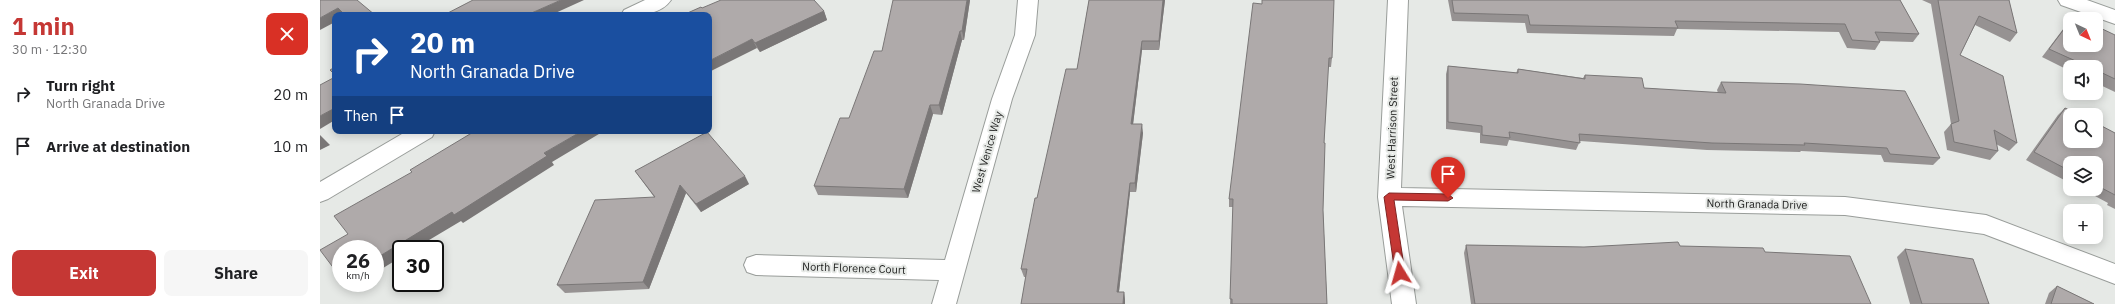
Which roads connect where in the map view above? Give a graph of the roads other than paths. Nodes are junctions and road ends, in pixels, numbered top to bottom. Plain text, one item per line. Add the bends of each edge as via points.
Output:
1 (661, 0) edge
2 (1028, 0) edge
3 (1398, 0) edge
4 (2068, 0) edge
5 (637, 12) edge
6 (2115, 17) edge
7 (419, 134) edge
8 (320, 193) edge
9 (1389, 197) junction
10 (756, 265) dead end
11 (952, 270) junction
12 (2115, 274) edge
13 (944, 304) edge
14 (1404, 304) edge

1 - 5 street
2 - 11 street, West Venice Way via 1025,35 1002,99
3 - 9 street, West Harrison Street
4 - 6 street
7 - 8 street
9 - 12 street, North Granada Drive via 1846,206 1986,225
9 - 14 street, West Harrison Street
10 - 11 street, North Florence Court
11 - 13 street, West Venice Way

